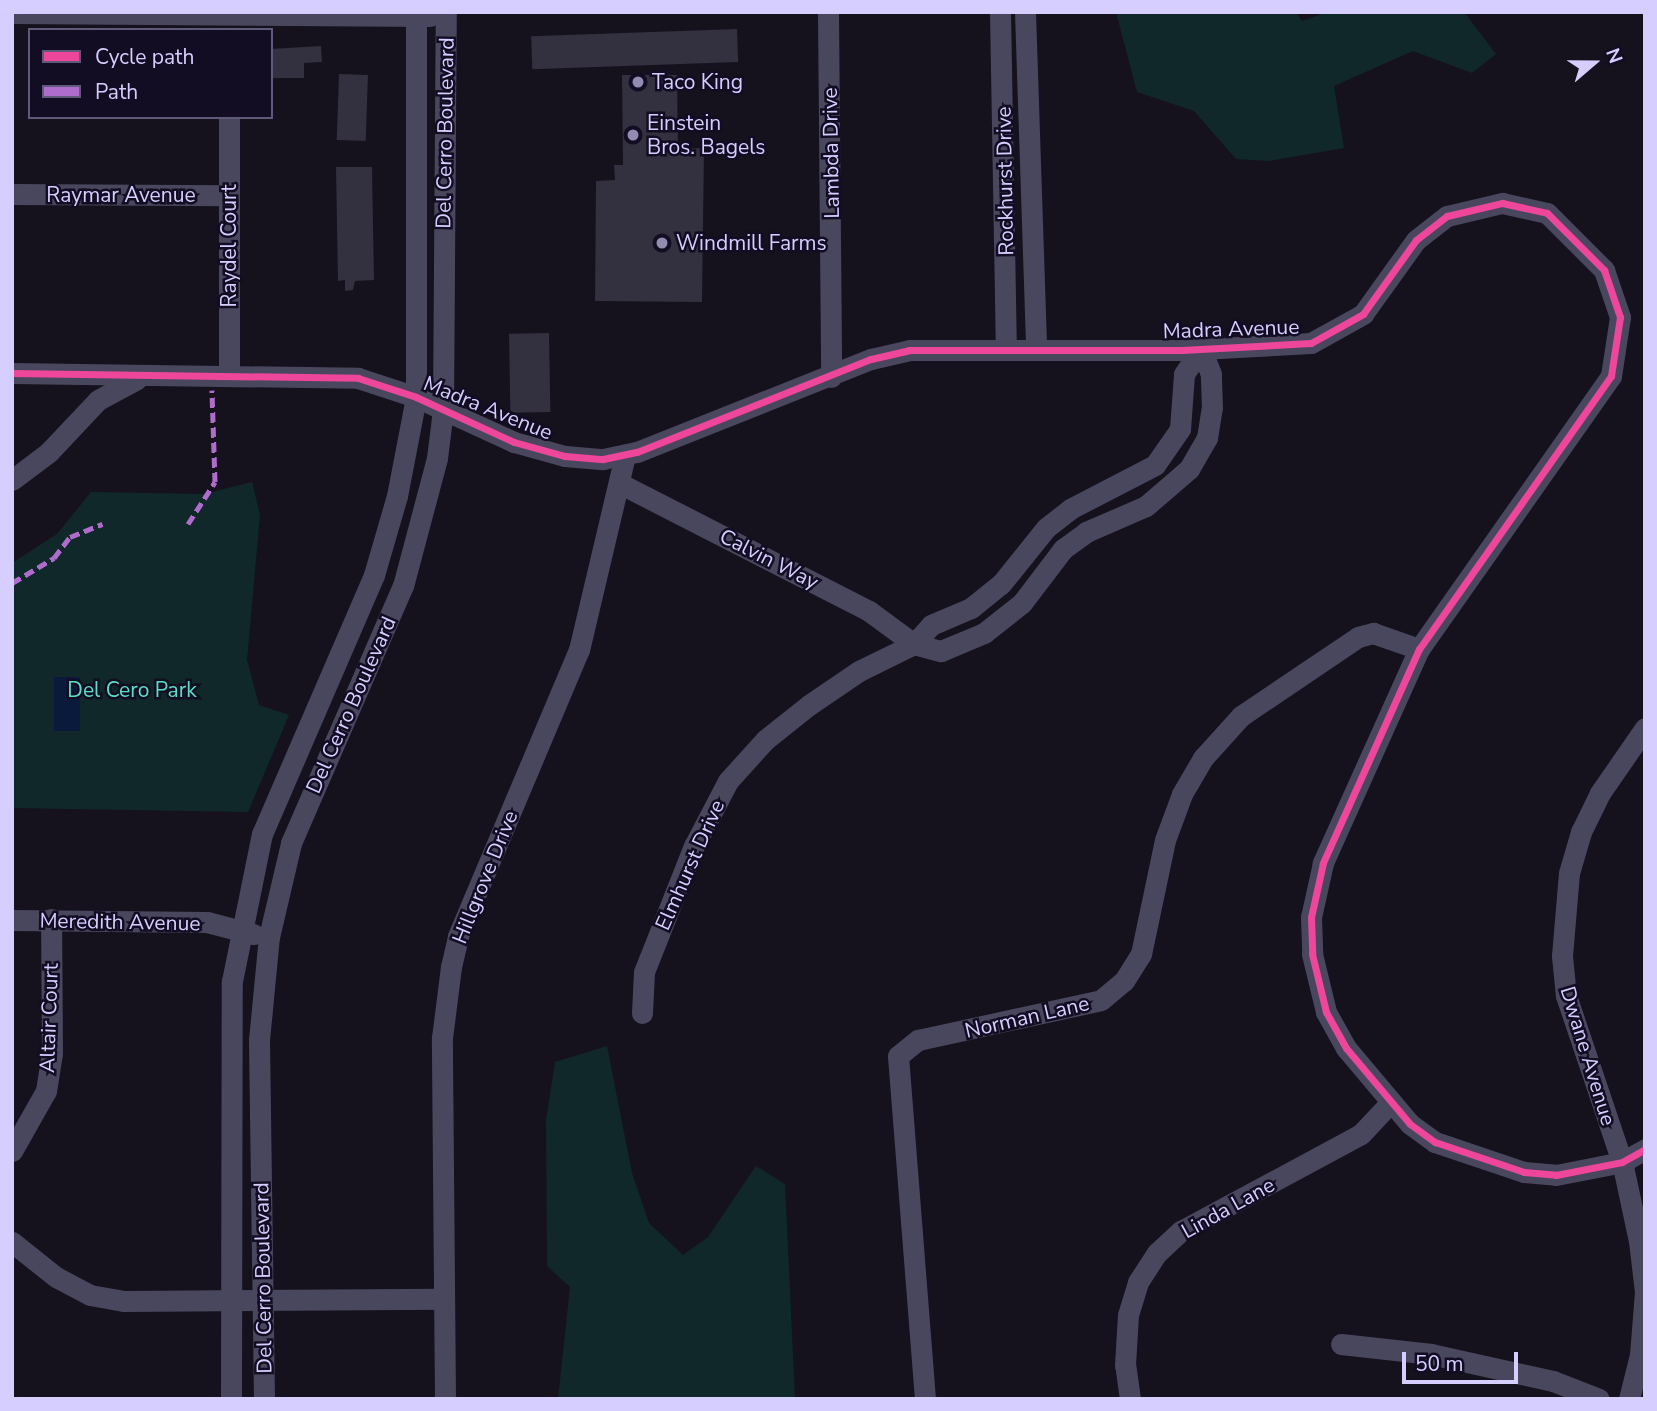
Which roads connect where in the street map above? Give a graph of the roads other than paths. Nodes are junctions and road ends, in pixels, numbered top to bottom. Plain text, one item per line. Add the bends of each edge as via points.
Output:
1 (828, 12) edge
2 (1000, 12) edge
3 (1024, 12) edge
4 (12, 13) edge
5 (416, 13) edge
6 (446, 15) edge
7 (229, 24) edge
8 (229, 119) edge
9 (12, 194) edge
10 (229, 195) junction
11 (1036, 348) junction
12 (1006, 349) junction
13 (1200, 349) junction
14 (12, 373) edge
15 (155, 374) junction
16 (229, 374) junction
17 (831, 377) junction
18 (416, 397) junction
19 (443, 410) junction
20 (625, 456) junction
21 (12, 480) edge
22 (619, 483) junction
23 (914, 644) junction
24 (1419, 649) junction
25 (1645, 728) edge
26 (51, 919) junction
27 (12, 920) edge
28 (240, 931) junction
29 (269, 936) junction
30 (642, 1013) dead end
31 (1391, 1102) junction
32 (1645, 1149) edge
33 (12, 1151) edge
34 (1622, 1162) junction
35 (12, 1242) edge
36 (444, 1299) junction
37 (229, 1301) junction
38 (264, 1301) junction
39 (1341, 1344) dead end
40 (231, 1399) edge
41 (264, 1399) edge
42 (445, 1399) edge
43 (925, 1399) edge
44 (1130, 1399) edge
45 (1599, 1399) edge
46 (1629, 1399) edge

1 - 17 street, Lambda Drive
2 - 12 street, Rockhurst Drive
3 - 11 street, Rockhurst Drive
4 - 7 street
5 - 6 street
5 - 7 street
5 - 18 street, Del Cerro Boulevard
6 - 19 street, Del Cerro Boulevard
8 - 10 street, Raydel Court
9 - 10 street, Raymar Avenue
10 - 16 street, Raydel Court
11 - 12 street, Madra Avenue
11 - 13 street, Madra Avenue
12 - 17 street, Madra Avenue via 909,350
13 - 23 street via 1211,374 1212,408 1207,438 1189,469 1146,506 1086,532 1063,549 1022,603 984,633 942,651
13 - 24 street, Madra Avenue via 1311,343 1346,327 1363,314 1416,240 1447,216 1502,203 1547,213 1604,270 1620,317 1611,376
14 - 15 street, Madra Avenue
15 - 16 street, Madra Avenue
15 - 21 street via 98,400 49,452
16 - 18 street, Madra Avenue via 358,378
17 - 20 street, Madra Avenue
18 - 19 street, Madra Avenue
18 - 28 street, Del Cerro Boulevard via 397,496 373,575 262,834
19 - 20 street, Madra Avenue via 513,442 565,456
19 - 29 street, Del Cerro Boulevard via 416,546 291,843
20 - 22 street, Hillgrove Drive
22 - 23 street, Calvin Way via 869,611
22 - 36 street, Hillgrove Drive via 579,650 458,936 451,967 442,1038
23 - 30 street, Elmhurst Drive via 859,671 809,705 765,740 728,781 694,846 645,972
24 - 31 street, Madra Avenue via 1323,863 1311,917 1314,972 1326,1012 1346,1048
24 - 43 street, Norman Lane via 1373,633 1358,636 1233,724 1203,758 1182,794 1165,840 1141,954 1124,981 1101,1000 918,1041 898,1056
25 - 34 street, Dwane Avenue via 1600,793 1581,832 1569,873 1562,956 1566,996
26 - 27 street, Meredith Avenue
26 - 28 street, Meredith Avenue via 207,922
26 - 33 street, Altair Court via 52,1054 46,1091
28 - 29 street, Meredith Avenue
28 - 37 street, Del Cerro Boulevard via 229,1040
29 - 38 street, Del Cerro Boulevard via 259,1040
31 - 34 street, Madra Avenue via 1435,1142 1524,1172 1556,1175
31 - 44 street, Linda Lane via 1361,1134 1181,1231 1157,1253 1138,1282 1128,1315 1125,1365
32 - 34 street, Madra Avenue
34 - 46 street, Dwane Avenue via 1645,1292 1640,1355
35 - 37 street via 56,1277 90,1294 124,1301
36 - 38 street
36 - 42 street, Hillgrove Drive
37 - 38 street
37 - 40 street, Del Cerro Boulevard
38 - 41 street, Del Cerro Boulevard
39 - 45 street via 1430,1354 1553,1381

